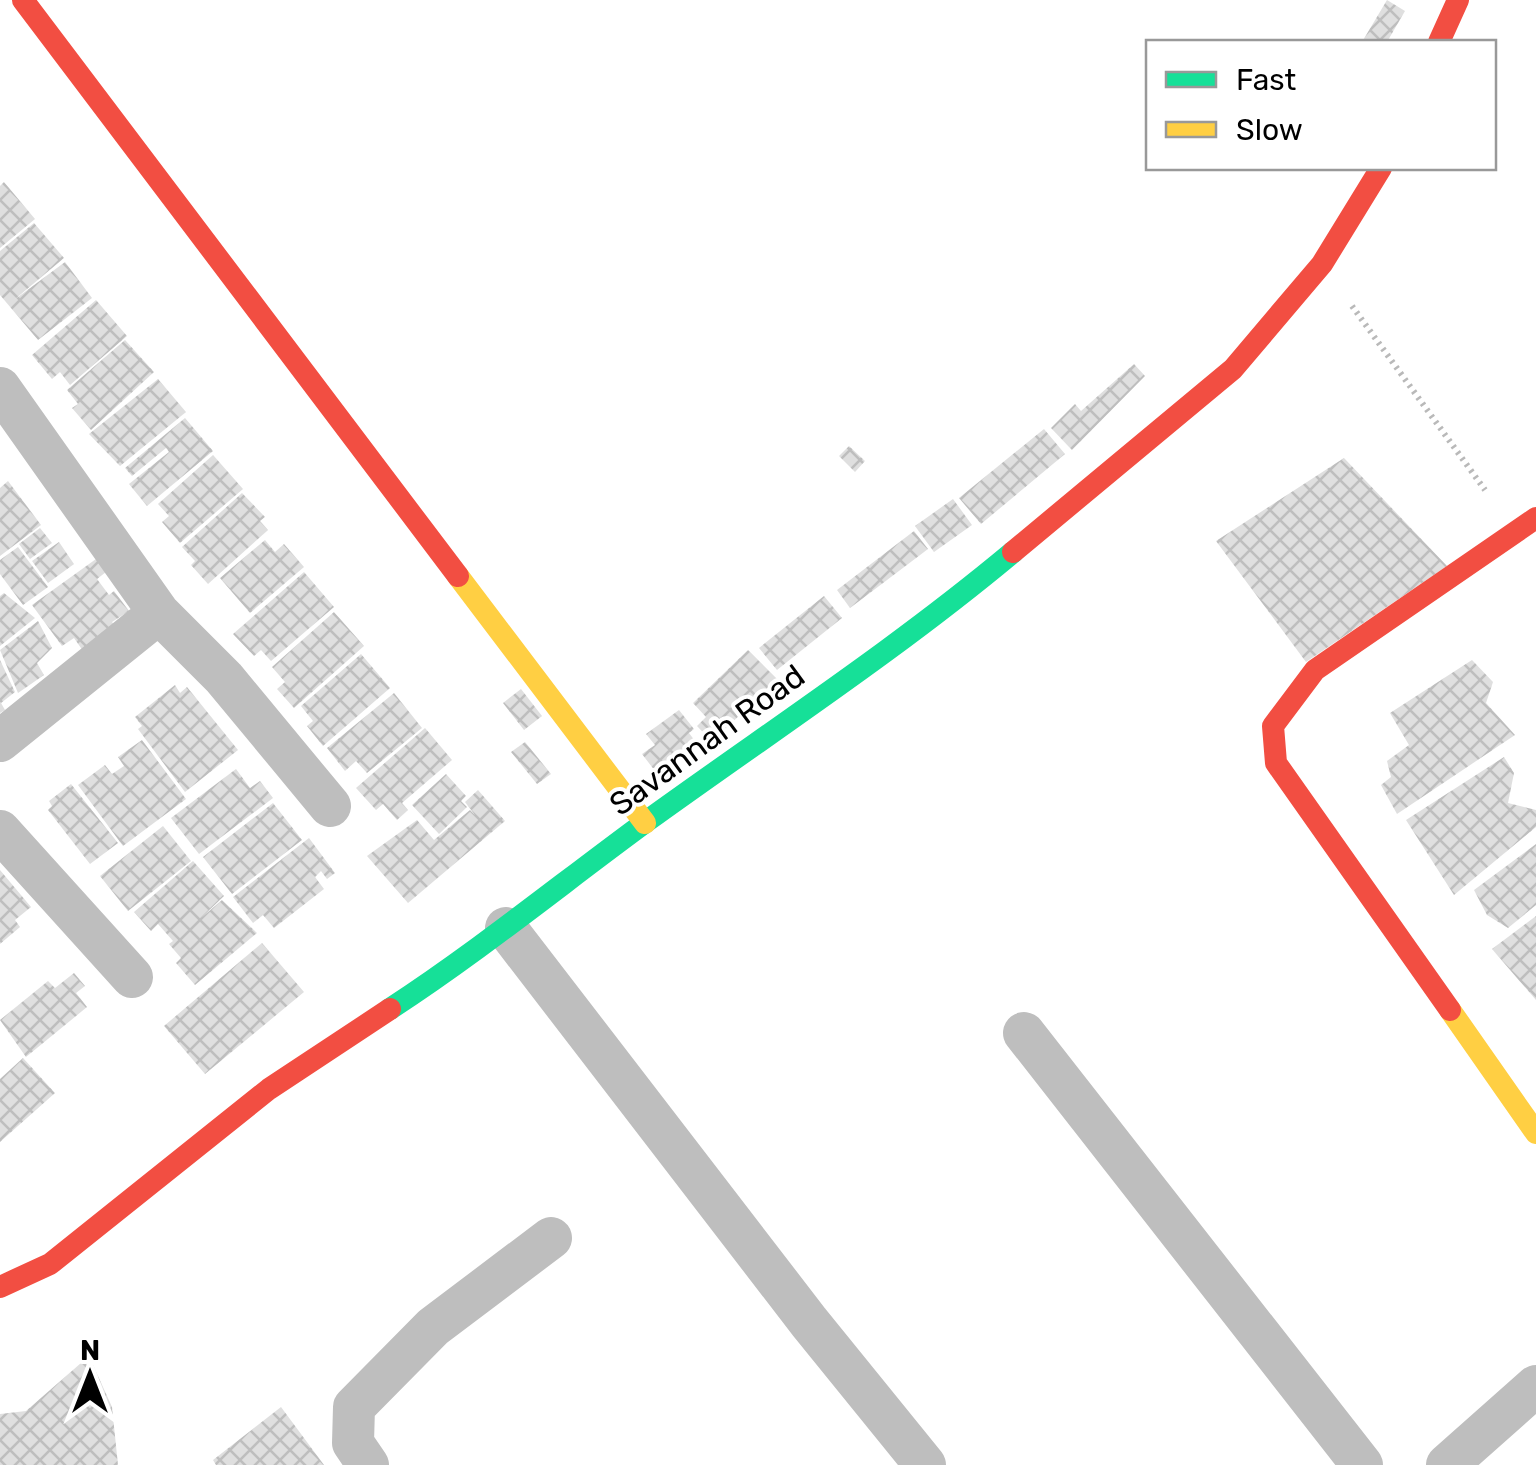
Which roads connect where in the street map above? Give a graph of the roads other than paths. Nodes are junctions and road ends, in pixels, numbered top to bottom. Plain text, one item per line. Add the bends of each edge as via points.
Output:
1 (24, 0) edge
2 (1458, 0) edge
3 (1439, 40) edge
4 (1380, 170) edge
5 (4, 401) edge
6 (1536, 518) edge
7 (159, 613) junction
8 (0, 741) edge
9 (330, 806) dead end
10 (645, 823) junction
11 (0, 831) edge
12 (506, 928) junction
13 (132, 978) dead end
14 (1024, 1033) dead end
15 (1536, 1133) edge
16 (550, 1238) dead end
17 (0, 1287) edge
18 (1536, 1386) edge
19 (368, 1465) edge
20 (925, 1465) edge
21 (1362, 1465) edge
22 (1447, 1465) edge

1 - 10 street
2 - 3 street
4 - 10 street, Savannah Road via 1322,264 1232,368 934,618
5 - 7 street
6 - 15 street via 1315,670 1274,726 1276,763
7 - 8 street
7 - 9 street via 224,678
10 - 12 street, Savannah Road
11 - 13 street
12 - 17 street, Savannah Road via 269,1089 50,1264
12 - 20 street
14 - 21 street
16 - 19 street via 433,1327 354,1407 352,1443
18 - 22 street

